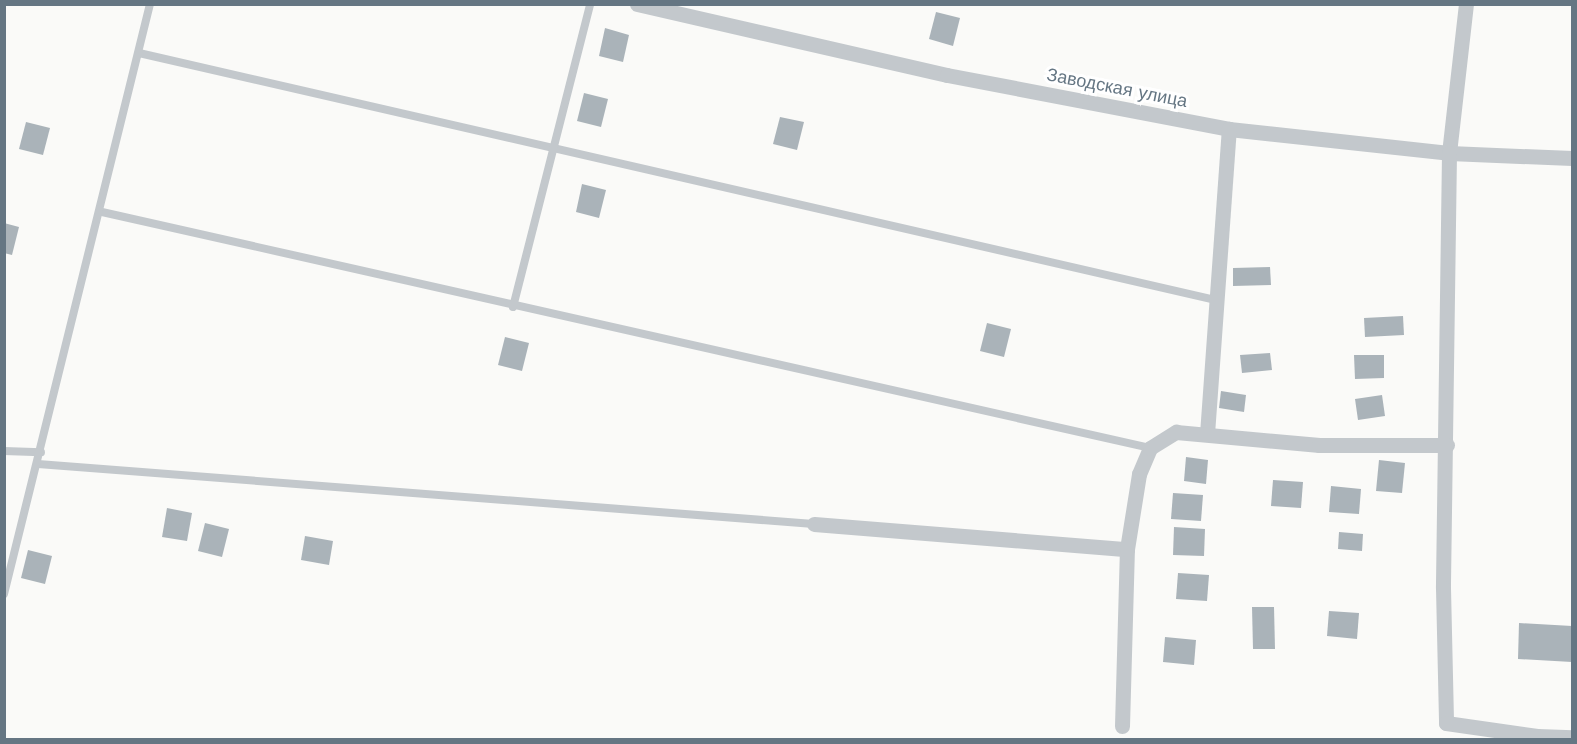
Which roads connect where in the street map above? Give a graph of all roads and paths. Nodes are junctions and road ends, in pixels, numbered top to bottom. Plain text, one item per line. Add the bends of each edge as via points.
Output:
1 (150, 4) edge
2 (590, 4) edge
3 (636, 4) edge
4 (1466, 4) edge
5 (139, 53) junction
6 (1229, 129) junction
7 (553, 149) junction
8 (1449, 153) junction
9 (1572, 158) edge
10 (102, 212) junction
11 (1216, 300) junction
12 (513, 307) junction
13 (1207, 434) junction
14 (1447, 445) junction
15 (1150, 448) junction
16 (4, 451) edge
17 (41, 452) junction
18 (38, 464) junction
19 (814, 524) joint
20 (1127, 549) junction
21 (6, 585) edge
22 (4, 594) edge
23 (1122, 726) dead end
24 (1572, 736) edge

1 - 5 lane
2 - 7 lane
3 - 6 street, Заводская улица via 947,75
4 - 8 street
5 - 7 lane
5 - 10 lane
6 - 8 street, Заводская улица
6 - 11 street
7 - 11 lane
7 - 12 lane
8 - 9 street, Заводская улица
8 - 14 street
10 - 12 lane
10 - 17 lane
11 - 13 street
12 - 15 lane
13 - 14 street via 1319,445
13 - 15 street via 1176,432
14 - 24 street via 1443,588 1446,723 1537,736
15 - 20 street via 1139,474
16 - 17 lane
17 - 18 lane
18 - 19 lane
18 - 21 lane
19 - 20 street
20 - 23 street
21 - 22 lane

